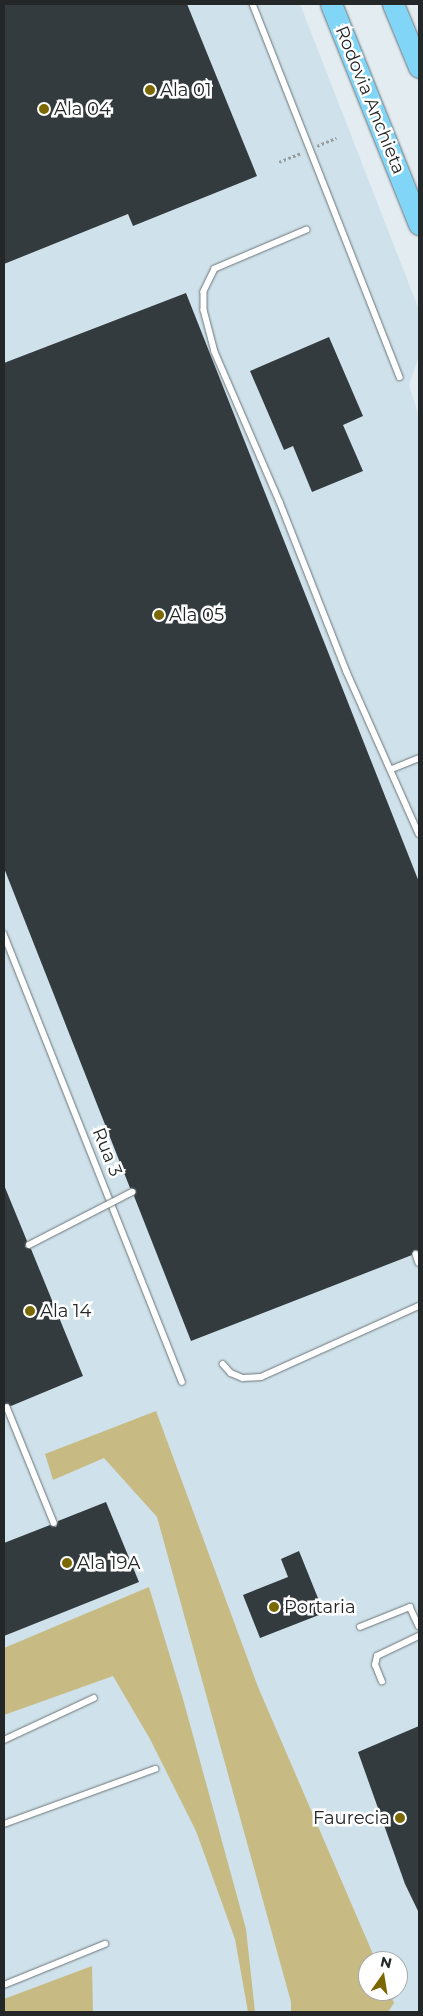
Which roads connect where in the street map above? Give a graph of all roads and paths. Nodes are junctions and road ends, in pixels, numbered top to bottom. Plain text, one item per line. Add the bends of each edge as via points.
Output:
1 (253, 4) edge
2 (331, 4) edge
3 (393, 4) edge
4 (419, 67) edge
5 (419, 224) edge
6 (307, 230) dead end
7 (400, 377) dead end
8 (419, 758) edge
9 (392, 769) junction
10 (419, 834) edge
11 (4, 934) edge
12 (132, 1192) dead end
13 (29, 1245) dead end
14 (416, 1254) dead end
15 (419, 1263) edge
16 (419, 1306) edge
17 (223, 1364) dead end
18 (182, 1382) dead end
19 (7, 1407) dead end
20 (54, 1523) dead end
21 (419, 1626) edge
22 (360, 1627) dead end
23 (419, 1636) edge
24 (382, 1682) dead end
25 (94, 1698) dead end
26 (4, 1740) edge
27 (155, 1770) dead end
28 (4, 1824) edge
29 (105, 1944) dead end
30 (4, 1985) edge

1 - 7 lane
2 - 5 highway, Rodovia Anchieta
3 - 4 highway
6 - 9 lane via 215,269 204,292 204,310 216,352 347,672
8 - 9 lane
9 - 10 lane
11 - 18 lane, Rua 3
12 - 13 lane, bridge
14 - 15 lane
16 - 17 lane via 270,1373 242,1378
19 - 20 lane
21 - 22 lane via 410,1607
23 - 24 lane via 377,1656 375,1665
25 - 26 lane
27 - 28 lane
29 - 30 lane

